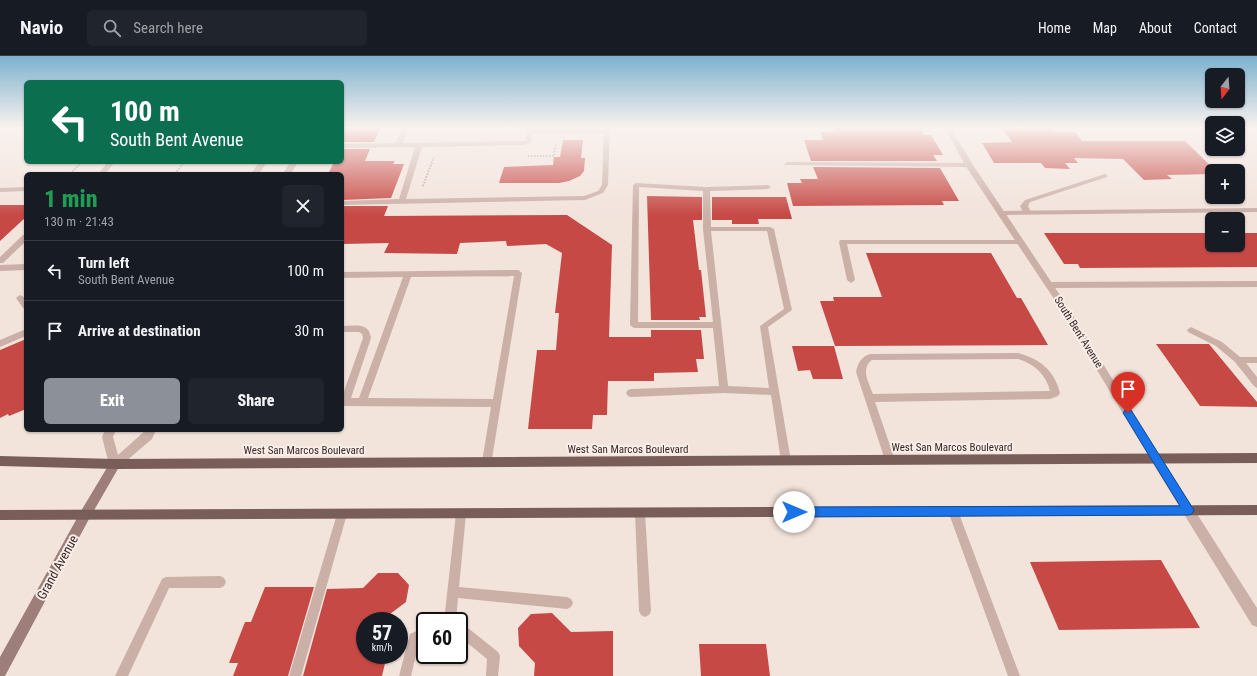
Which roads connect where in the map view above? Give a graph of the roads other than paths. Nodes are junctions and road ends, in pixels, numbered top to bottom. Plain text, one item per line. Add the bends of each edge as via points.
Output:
1 (415, 157) edge
2 (606, 157) edge
3 (964, 157) edge
4 (110, 164) edge
5 (787, 164) dead end
6 (969, 165) junction
7 (103, 172) edge
8 (1104, 176) dead end
9 (768, 187) dead end
10 (24, 189) edge
11 (706, 189) junction
12 (0, 190) edge
13 (402, 201) junction
14 (344, 203) edge
15 (1257, 210) edge
16 (1027, 212) junction
17 (1001, 213) junction
18 (707, 229) junction
19 (24, 239) edge
20 (1021, 242) junction
21 (0, 262) edge
22 (24, 267) edge
23 (0, 268) edge
24 (408, 275) junction
25 (344, 276) edge
26 (851, 280) dead end
27 (1257, 284) edge
28 (1049, 285) junction
29 (20, 298) dead end
30 (24, 303) edge
31 (717, 325) junction
32 (344, 328) edge
33 (1191, 330) dead end
34 (24, 333) edge
35 (0, 344) edge
36 (1238, 360) junction
37 (1257, 360) edge
38 (1257, 384) edge
39 (724, 389) junction
40 (774, 392) junction
41 (631, 393) dead end
42 (870, 398) junction
43 (344, 399) edge
44 (344, 402) edge
45 (362, 402) junction
46 (497, 403) junction
47 (110, 432) edge
48 (150, 432) edge
49 (1257, 458) edge
50 (1156, 459) junction
51 (890, 460) junction
52 (0, 461) edge
53 (786, 461) junction
54 (487, 462) junction
55 (115, 464) junction
56 (1189, 510) junction
57 (1257, 510) edge
58 (954, 511) junction
59 (640, 513) junction
60 (342, 514) junction
61 (461, 514) junction
62 (85, 515) junction
63 (0, 516) edge
64 (220, 582) dead end
65 (453, 592) junction
66 (567, 603) dead end
67 (644, 611) dead end
68 (452, 612) edge
69 (1257, 620) edge
70 (468, 635) edge
71 (416, 637) edge
72 (0, 671) edge
73 (121, 676) edge
74 (295, 676) edge
75 (405, 676) edge
76 (492, 676) edge
77 (1014, 676) edge

1 - 13 lane
2 - 13 lane via 605,185 601,192 585,198
3 - 6 street, South Bent Avenue
4 - 7 lane
5 - 6 lane
6 - 17 street, South Bent Avenue
8 - 16 lane via 1027,201 1024,206
9 - 11 lane
10 - 12 lane
11 - 18 lane
11 - 31 lane via 636,186 634,325
13 - 14 lane
15 - 16 street
16 - 17 street
17 - 20 street, South Bent Avenue
18 - 31 lane
18 - 40 lane via 770,229 788,310 764,326
19 - 21 lane
20 - 26 lane via 843,242
20 - 28 street, South Bent Avenue
22 - 23 lane
24 - 25 lane
24 - 45 lane
24 - 46 lane via 518,274
27 - 28 lane
28 - 50 street, South Bent Avenue
29 - 30 lane
31 - 39 lane
32 - 43 lane via 362,329 366,332 367,338
33 - 36 lane via 1219,344
34 - 35 lane
36 - 37 lane
36 - 38 lane
39 - 40 lane
39 - 41 lane
40 - 53 lane
42 - 42 lane via 1050,395 1055,393 1046,372 1030,358 878,356 865,360 862,366 861,372
42 - 51 lane
44 - 45 lane
45 - 46 lane
46 - 54 lane
47 - 55 street via 107,437
48 - 55 street, Grand Avenue
49 - 50 main road, West San Marcos Boulevard
50 - 51 main road, West San Marcos Boulevard
50 - 56 street, South Bent Avenue
51 - 53 main road, West San Marcos Boulevard
52 - 55 main road, West San Marcos Boulevard
53 - 54 main road, West San Marcos Boulevard
54 - 55 main road, West San Marcos Boulevard
55 - 62 main road, Grand Avenue
56 - 57 main road
56 - 58 main road
56 - 69 street, South Bent Avenue
58 - 59 main road
58 - 77 lane
59 - 61 main road
59 - 67 lane
60 - 61 main road
60 - 62 main road
60 - 74 lane
61 - 65 lane
62 - 63 main road
62 - 72 main road, Grand Avenue
64 - 73 lane via 166,584
65 - 66 lane
65 - 68 lane
70 - 76 lane via 494,656
71 - 75 lane

